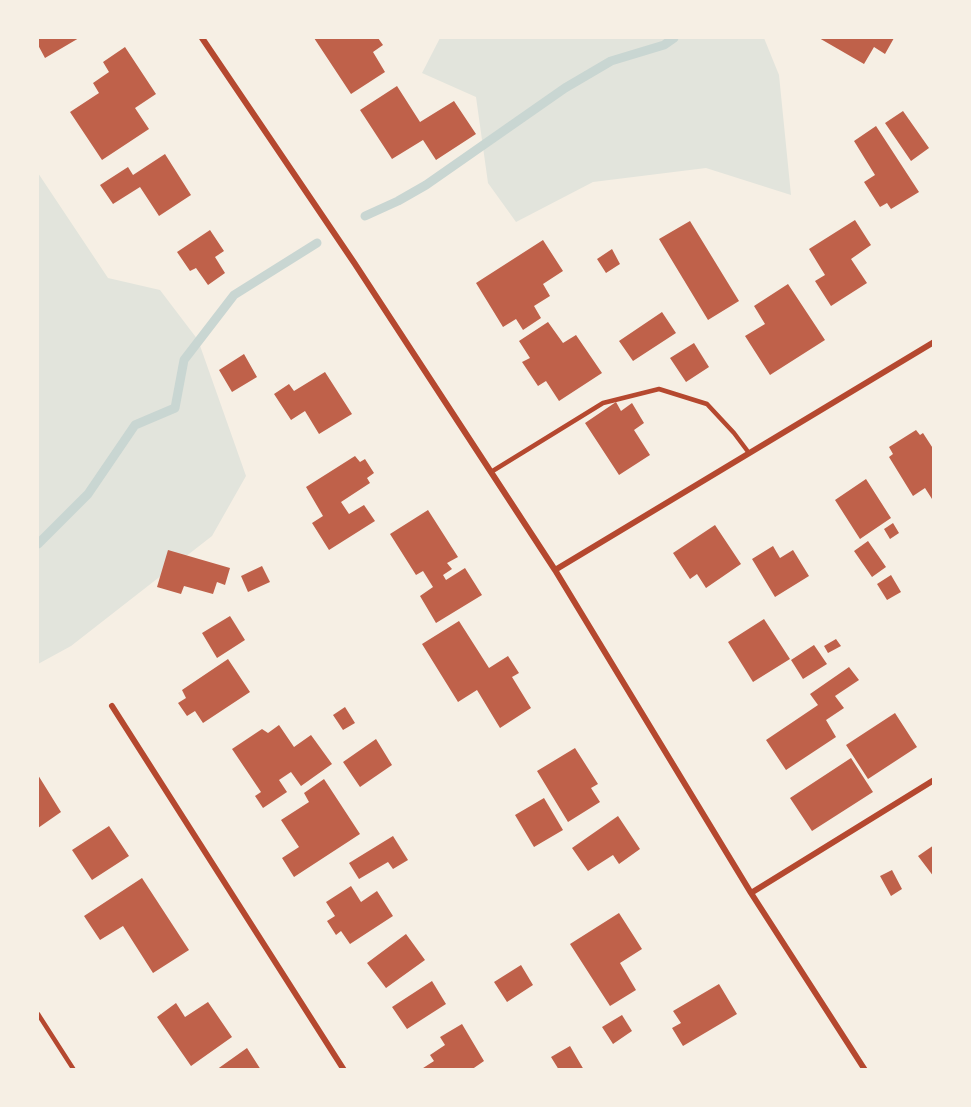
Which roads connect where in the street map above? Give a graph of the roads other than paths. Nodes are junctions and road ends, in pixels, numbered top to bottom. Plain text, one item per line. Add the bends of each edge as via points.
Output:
1 (202, 38) edge
2 (933, 342) edge
3 (749, 453) junction
4 (491, 472) junction
5 (555, 570) junction
6 (112, 706) dead end
7 (933, 780) edge
8 (751, 893) junction
9 (38, 1014) edge
10 (74, 1070) edge
11 (344, 1070) edge
12 (865, 1070) edge

1 - 4 street
2 - 3 street
3 - 4 lane via 707,404 659,389 603,403
3 - 5 street
4 - 5 street
5 - 8 street
6 - 11 street
7 - 8 street
8 - 12 street
9 - 10 lane

